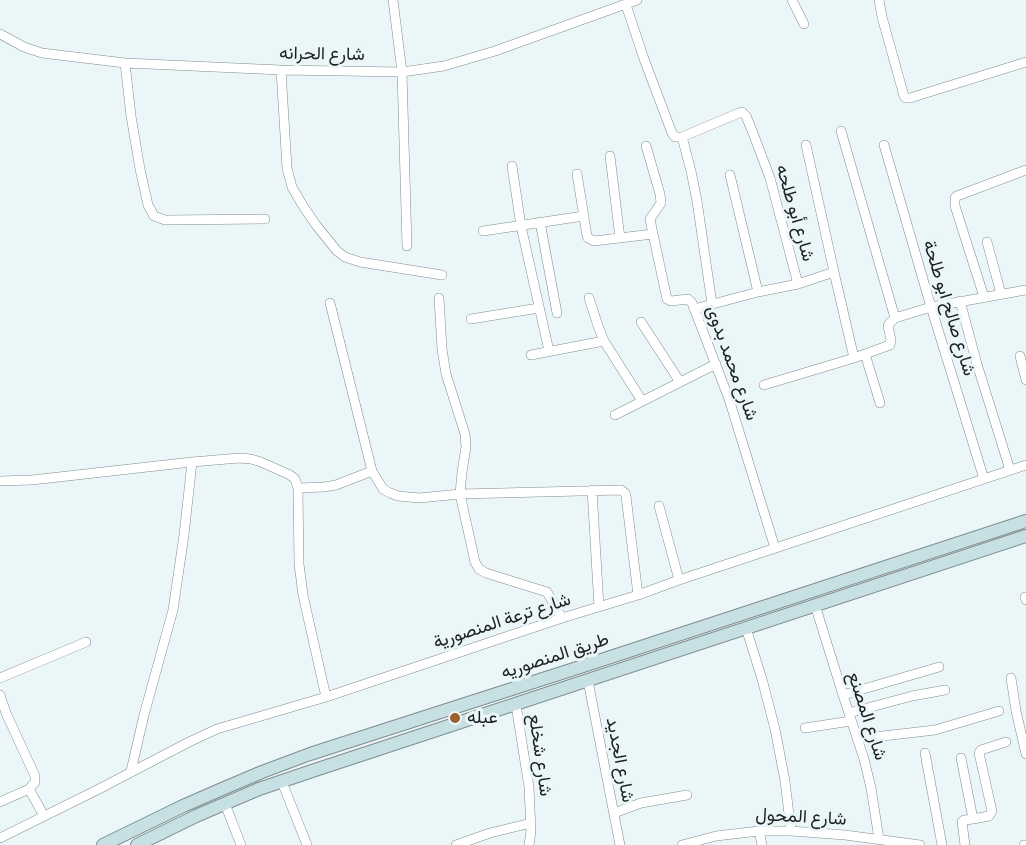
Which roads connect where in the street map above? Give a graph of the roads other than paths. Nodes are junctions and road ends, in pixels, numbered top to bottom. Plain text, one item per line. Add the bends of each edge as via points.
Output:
1 (393, 0) edge
2 (637, 0) edge
3 (792, 0) edge
4 (879, 0) edge
5 (626, 5) junction
6 (804, 24) dead end
7 (0, 34) edge
8 (1026, 62) edge
9 (125, 63) junction
10 (281, 70) junction
11 (402, 72) junction
12 (842, 131) dead end
13 (682, 137) junction
14 (884, 145) dead end
15 (646, 146) dead end
16 (806, 146) dead end
17 (610, 156) dead end
18 (512, 166) dead end
19 (1026, 170) edge
20 (577, 174) dead end
21 (729, 175) dead end
22 (584, 216) junction
23 (265, 219) dead end
24 (540, 222) junction
25 (521, 226) junction
26 (483, 231) dead end
27 (653, 234) junction
28 (620, 238) junction
29 (987, 242) dead end
30 (407, 246) dead end
31 (834, 272) junction
32 (442, 275) dead end
33 (798, 284) junction
34 (1026, 290) edge
35 (758, 292) junction
36 (1001, 294) junction
37 (984, 297) junction
38 (439, 298) dead end
39 (589, 298) dead end
40 (960, 301) junction
41 (330, 303) dead end
42 (712, 304) junction
43 (931, 307) junction
44 (539, 308) junction
45 (694, 309) junction
46 (557, 313) dead end
47 (895, 318) junction
48 (471, 319) dead end
49 (641, 322) dead end
50 (604, 341) junction
51 (549, 351) junction
52 (865, 354) junction
53 (531, 355) dead end
54 (1020, 356) dead end
55 (854, 358) junction
56 (716, 364) junction
57 (1026, 380) edge
58 (680, 382) junction
59 (764, 385) dead end
60 (642, 400) junction
61 (880, 403) dead end
62 (615, 415) dead end
63 (192, 462) junction
64 (1026, 465) edge
65 (1010, 470) junction
66 (372, 471) junction
67 (984, 479) junction
68 (0, 481) edge
69 (298, 488) junction
70 (592, 490) junction
71 (460, 494) junction
72 (659, 506) dead end
73 (1026, 521) edge
74 (1026, 536) edge
75 (775, 548) junction
76 (940, 549) junction
77 (944, 562) junction
78 (679, 580) junction
79 (638, 595) junction
80 (815, 605) junction
81 (600, 607) junction
82 (562, 618) junction
83 (746, 628) junction
84 (86, 642) dead end
85 (939, 668) dead end
86 (0, 678) edge
87 (1011, 678) dead end
88 (588, 681) junction
89 (945, 690) dead end
90 (0, 695) edge
91 (843, 695) junction
92 (326, 697) junction
93 (516, 705) junction
94 (999, 711) dead end
95 (850, 717) junction
96 (805, 728) dead end
97 (857, 739) junction
98 (1005, 742) dead end
99 (925, 753) dead end
100 (310, 754) junction
101 (1026, 754) edge
102 (961, 758) dead end
103 (315, 770) junction
104 (131, 771) junction
105 (282, 782) junction
106 (29, 789) junction
107 (687, 795) dead end
108 (0, 802) edge
109 (225, 804) junction
110 (614, 813) junction
111 (44, 816) junction
112 (973, 819) junction
113 (531, 823) junction
114 (759, 831) junction
115 (791, 831) junction
116 (0, 838) edge
117 (879, 839) junction
118 (845, 840) edge
119 (705, 842) edge
120 (103, 845) edge
121 (137, 845) edge
122 (241, 845) edge
123 (307, 845) edge
124 (456, 845) edge
125 (529, 845) edge
126 (620, 845) edge
127 (682, 845) edge
128 (762, 845) edge
129 (920, 845) edge
130 (942, 845) edge
131 (965, 845) edge

1 - 11 street
2 - 5 street, شارع الحرانه
3 - 6 street
4 - 8 street via 906,98
5 - 11 street, شارع الحرانه via 495,51 444,66
5 - 13 street via 672,133
7 - 9 street, شارع الحرانه via 42,53
9 - 10 street, شارع الحرانه
9 - 23 street via 135,143 151,213 165,220
10 - 11 street, شارع الحرانه
10 - 32 street via 287,168 292,187 316,225 345,257
11 - 30 street
12 - 47 street
13 - 33 street, شارع أبو طلحه via 739,112 746,116 770,178
13 - 42 street via 697,201
14 - 43 street, شارع صالح ابو طلحة
15 - 27 street via 661,203 652,214
16 - 31 street
17 - 28 street
18 - 25 street
19 - 37 street via 955,198
20 - 22 street
21 - 35 street
22 - 24 street
22 - 28 street via 591,240
24 - 25 street
24 - 46 street
25 - 26 street
25 - 44 street
27 - 28 street
27 - 45 street, شارع محمد بدوى via 667,299 688,299
29 - 36 street
31 - 33 street, شارع أبو طلحه
31 - 55 street, شارع أبو طلحه
33 - 35 street
34 - 36 street
35 - 42 street
36 - 37 street
37 - 40 street
38 - 71 street via 446,374 465,434
39 - 50 street
40 - 43 street
40 - 65 street
41 - 66 street
42 - 45 street
43 - 47 street
43 - 67 street, شارع صالح ابو طلحة
44 - 48 street
44 - 51 street
45 - 56 street, شارع محمد بدوى
47 - 52 street via 888,326 890,345
49 - 58 street
50 - 51 street
50 - 60 street
51 - 53 street
52 - 55 street
52 - 61 street
54 - 57 street
55 - 59 street
56 - 58 street
56 - 75 street, شارع محمد بدوى
58 - 60 street
60 - 62 street
63 - 68 street
63 - 69 street via 251,459 290,475
63 - 104 street via 173,610
64 - 65 street, شارع ترعة المنصورية
65 - 67 street, شارع ترعة المنصورية
66 - 69 street via 336,485
66 - 71 street via 383,489 398,496
67 - 75 street, شارع ترعة المنصورية
69 - 92 street via 303,595
70 - 71 street
70 - 79 street via 621,489 625,493
70 - 81 street
71 - 82 street via 479,569 548,592
72 - 78 street
73 - 76 main road, طريق المنصوريه
74 - 77 main road, طريق المنصوريه
75 - 78 street, شارع ترعة المنصورية
76 - 77 main road
76 - 100 main road, طريق المنصوريه
77 - 80 main road, طريق المنصوريه
78 - 79 street, شارع ترعة المنصورية
79 - 81 street, شارع ترعة المنصورية
80 - 83 main road, طريق المنصوريه
80 - 91 street, شارع المصنع
81 - 82 street, شارع ترعة المنصورية
82 - 92 street, شارع ترعة المنصورية
83 - 88 main road, طريق المنصوريه
83 - 115 street via 775,729
84 - 86 street
85 - 91 street
87 - 101 street
88 - 93 main road, طريق المنصوريه
88 - 110 street, شارع الجديد
89 - 95 street via 880,704
90 - 106 street via 35,776
91 - 95 street, شارع المصنع
92 - 104 street, شارع ترعة المنصورية via 217,729
93 - 103 main road, طريق المنصوريه
93 - 113 street, شارع شخلع
94 - 97 street via 936,730
95 - 96 street
95 - 97 street, شارع المصنع
97 - 117 street, شارع المصنع via 871,788
98 - 112 street via 979,753 992,811 989,816
99 - 130 street
100 - 103 main road
100 - 120 main road, طريق المنصوريه via 183,806
102 - 112 street
103 - 105 main road, طريق المنصوريه
104 - 111 street, شارع ترعة المنصورية
105 - 109 main road, طريق المنصوريه
105 - 123 street
106 - 108 street
106 - 111 street
107 - 110 street via 641,803
109 - 121 main road, طريق المنصوريه
109 - 122 street
110 - 126 street, شارع الجديد
111 - 116 street, شارع ترعة المنصورية
112 - 131 street via 962,822
113 - 124 street
113 - 125 street, شارع شخلع
114 - 115 street, شارع المحول
114 - 119 street, شارع المحول
114 - 128 street
115 - 118 street, شارع المحول
117 - 118 street, شارع المحول
117 - 129 street, شارع المحول
119 - 127 street, شارع المحول

